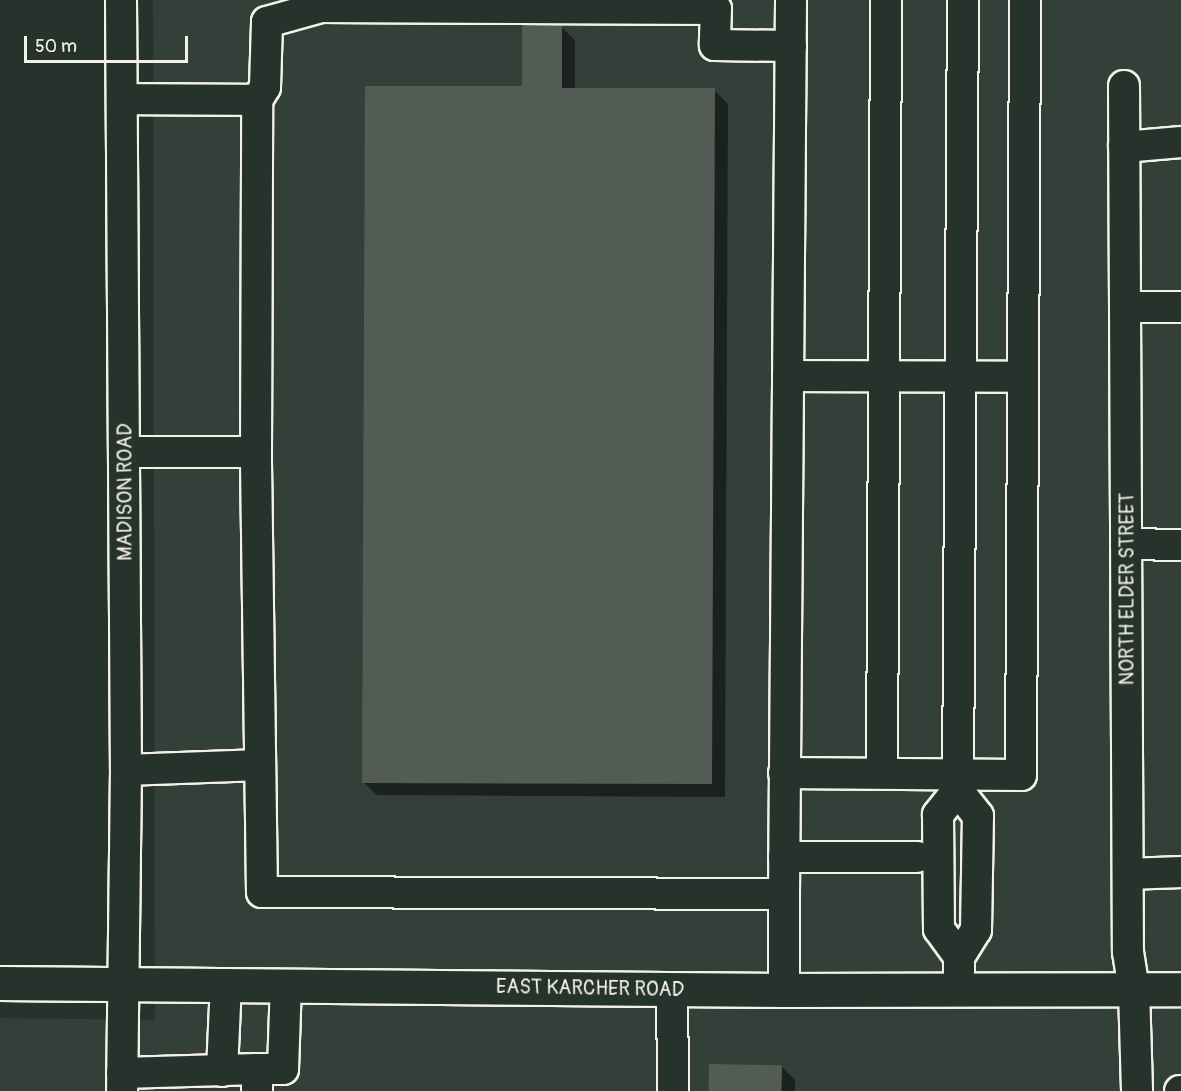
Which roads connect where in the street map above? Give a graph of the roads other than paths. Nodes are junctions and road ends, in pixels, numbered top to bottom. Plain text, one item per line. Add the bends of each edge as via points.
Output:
1 (121, 0) edge
2 (791, 0) edge
3 (886, 0) edge
4 (963, 0) edge
5 (1025, 0) edge
6 (791, 46) junction
7 (1124, 86) dead end
8 (122, 99) junction
9 (257, 100) junction
10 (1181, 142) edge
11 (1124, 147) junction
12 (1125, 307) junction
13 (1181, 307) edge
14 (788, 376) junction
15 (885, 376) junction
16 (961, 377) junction
17 (1023, 377) junction
18 (124, 452) junction
19 (256, 452) junction
20 (1126, 544) junction
21 (1181, 545) edge
22 (260, 765) junction
23 (126, 770) junction
24 (784, 773) junction
25 (882, 773) junction
26 (958, 782) junction
27 (784, 857) junction
28 (917, 857) dead end
29 (1181, 872) edge
30 (1128, 874) junction
31 (784, 894) junction
32 (959, 973) junction
33 (0, 983) edge
34 (123, 983) junction
35 (226, 984) junction
36 (286, 985) junction
37 (672, 989) junction
38 (1134, 989) junction
39 (1181, 989) edge
40 (784, 990) junction
41 (222, 1071) junction
42 (257, 1080) edge
43 (122, 1082) edge
44 (673, 1091) edge
45 (1137, 1091) edge

1 - 8 street, MADISON ROAD
2 - 6 street
3 - 15 street
4 - 16 street
5 - 17 street
6 - 9 street via 715,45 716,9 321,7 267,22 265,87
6 - 14 street
7 - 11 street, NORTH ELDER STREET
8 - 9 street
8 - 18 street, MADISON ROAD
9 - 19 street
10 - 11 street
11 - 12 street, NORTH ELDER STREET
12 - 13 street
12 - 20 street, NORTH ELDER STREET
14 - 15 street
14 - 24 street
15 - 16 street
15 - 25 street
16 - 17 street
16 - 26 street
17 - 26 street via 1021,774
18 - 19 street
18 - 23 street, MADISON ROAD
19 - 22 street
20 - 21 street
20 - 30 street, NORTH ELDER STREET
22 - 23 street
22 - 31 street via 262,892
23 - 34 street, MADISON ROAD
24 - 25 street
24 - 27 street
25 - 26 street
26 - 32 street via 978,816 976,930
27 - 28 street
27 - 31 street
29 - 30 street
30 - 38 street, NORTH ELDER STREET via 1128,952
31 - 40 street
32 - 38 main road, EAST KARCHER ROAD
32 - 40 main road, EAST KARCHER ROAD
33 - 34 main road, EAST KARCHER ROAD
34 - 35 main road, EAST KARCHER ROAD
34 - 43 street, MADISON ROAD
35 - 36 main road, EAST KARCHER ROAD
35 - 41 street
36 - 37 main road, EAST KARCHER ROAD
36 - 42 street via 283,1069
37 - 40 main road, EAST KARCHER ROAD
37 - 44 street
38 - 39 main road, EAST KARCHER ROAD
38 - 45 street, NORTH ELDER STREET
41 - 42 street
41 - 43 street

